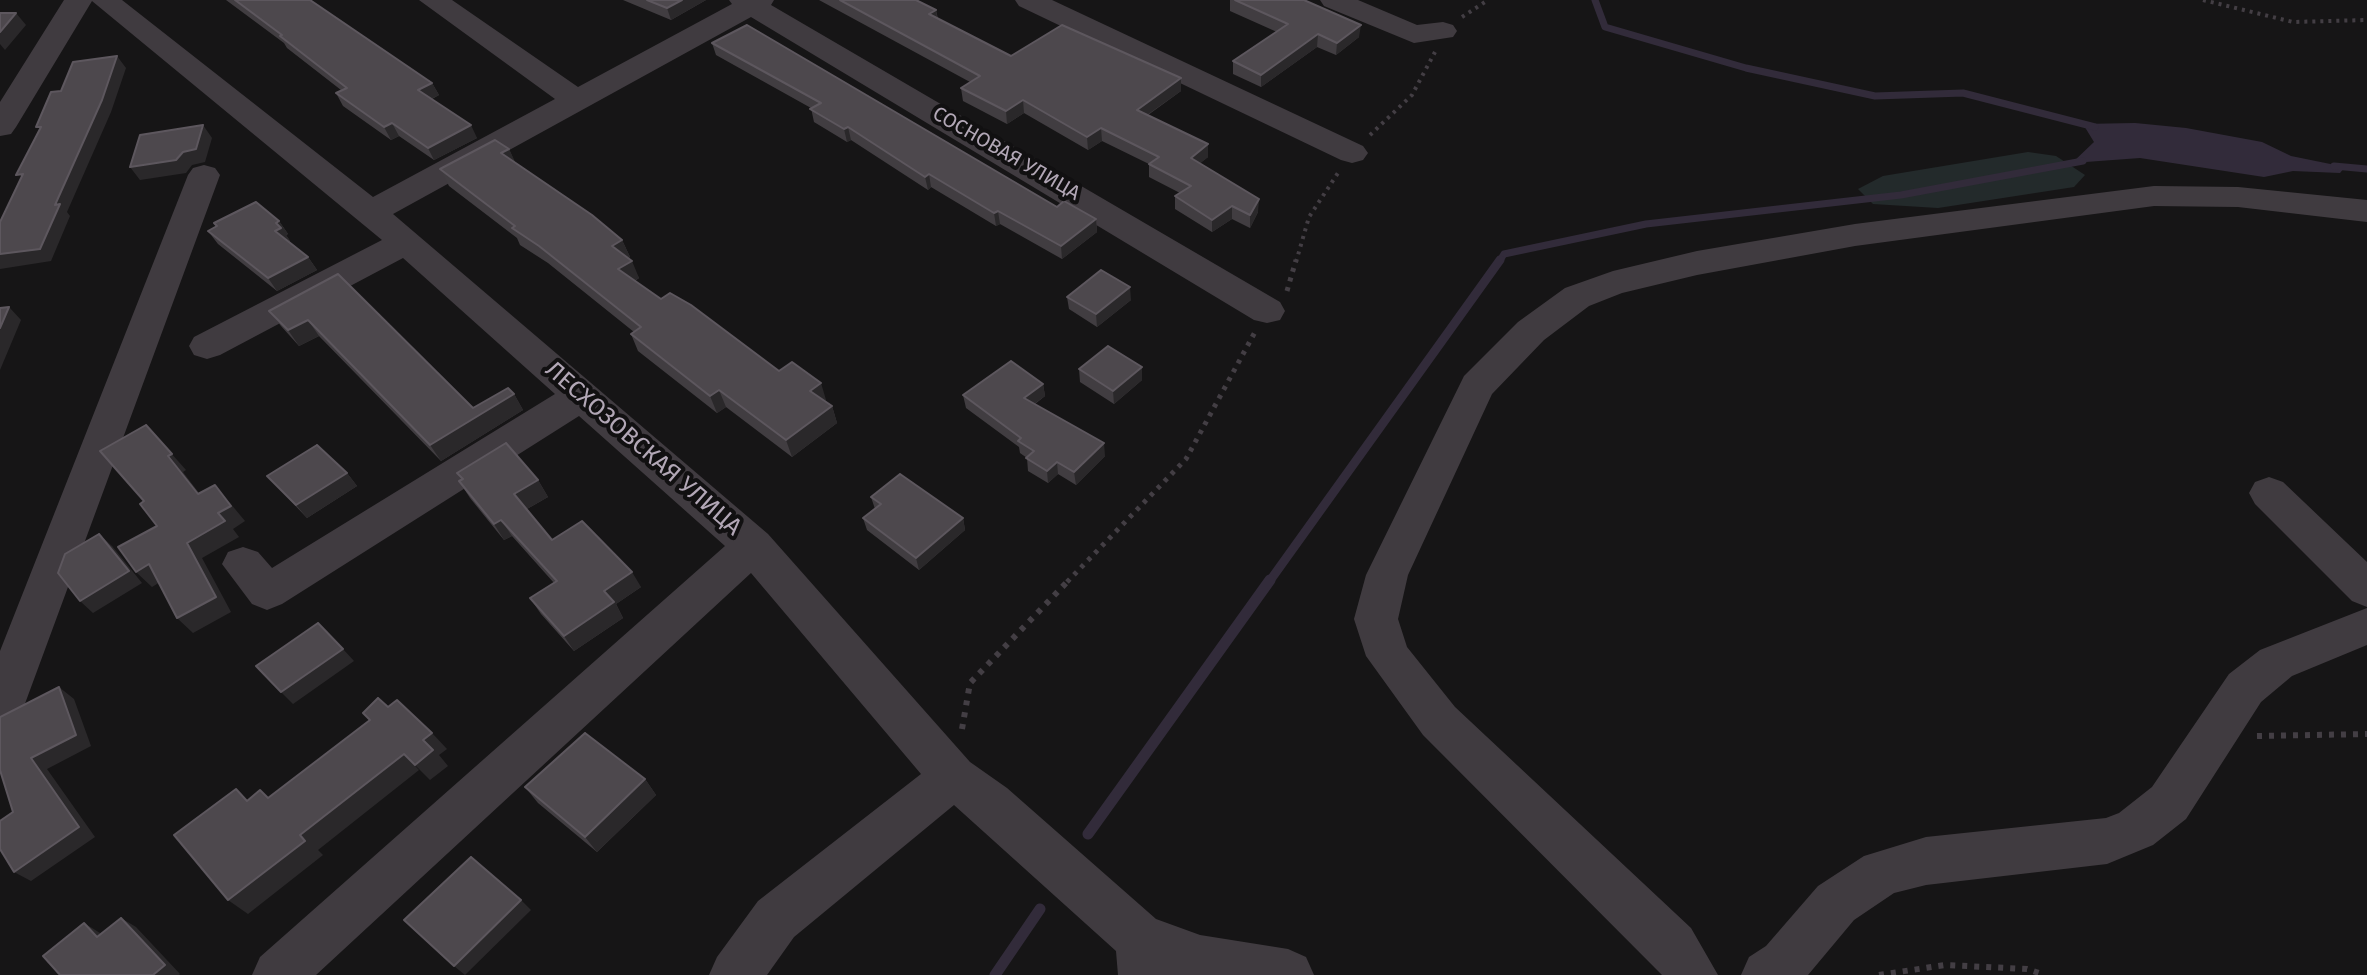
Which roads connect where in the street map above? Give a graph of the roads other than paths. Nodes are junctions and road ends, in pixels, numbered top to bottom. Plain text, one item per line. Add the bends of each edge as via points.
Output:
1 (78, 0) edge
2 (105, 0) edge
3 (433, 0) edge
4 (1029, 0) edge
5 (1334, 0) edge
6 (751, 2) edge
7 (1443, 31) road end
8 (577, 100) junction
9 (0, 127) edge
10 (1352, 153) road end
11 (204, 175) dead end
12 (2367, 211) edge
13 (371, 212) junction
14 (406, 242) junction
15 (1267, 311) road end
16 (207, 346) dead end
17 (582, 396) junction
18 (2269, 493) dead end
19 (753, 546) junction
20 (243, 564) dead end
21 (2367, 589) edge
22 (2367, 626) edge
23 (0, 709) edge
24 (953, 777) junction
25 (1142, 957) edge
26 (278, 975) edge
27 (735, 975) edge
28 (1288, 975) edge
29 (1692, 975) edge
30 (1767, 975) edge

1 - 9 street
2 - 13 street, ЛЕСХОЗОВСКАЯ УЛИЦА
3 - 8 street
4 - 10 street
5 - 7 street via 1414,34
6 - 8 street
6 - 15 street, СОСНОВАЯ УЛИЦА
8 - 13 street
11 - 23 street
12 - 29 street via 2238,197 2154,196 1855,235 1697,263 1577,297 1531,331 1477,386 1387,575 1376,619 1388,656 1439,721 1673,946
13 - 14 street, ЛЕСХОЗОВСКАЯ УЛИЦА
14 - 16 street
14 - 17 street, ЛЕСХОЗОВСКАЯ УЛИЦА
17 - 19 street, ЛЕСХОЗОВСКАЯ УЛИЦА
17 - 20 street via 267,592
18 - 21 street
19 - 24 street, ЛЕСХОЗОВСКАЯ УЛИЦА
19 - 26 street
22 - 30 street via 2276,663 2245,688 2169,803 2136,829 2107,841 1926,861 1882,873 1836,903 1784,964
24 - 25 street, ЛЕСХОЗОВСКАЯ УЛИЦА via 990,804
24 - 27 street via 776,919
25 - 28 street

